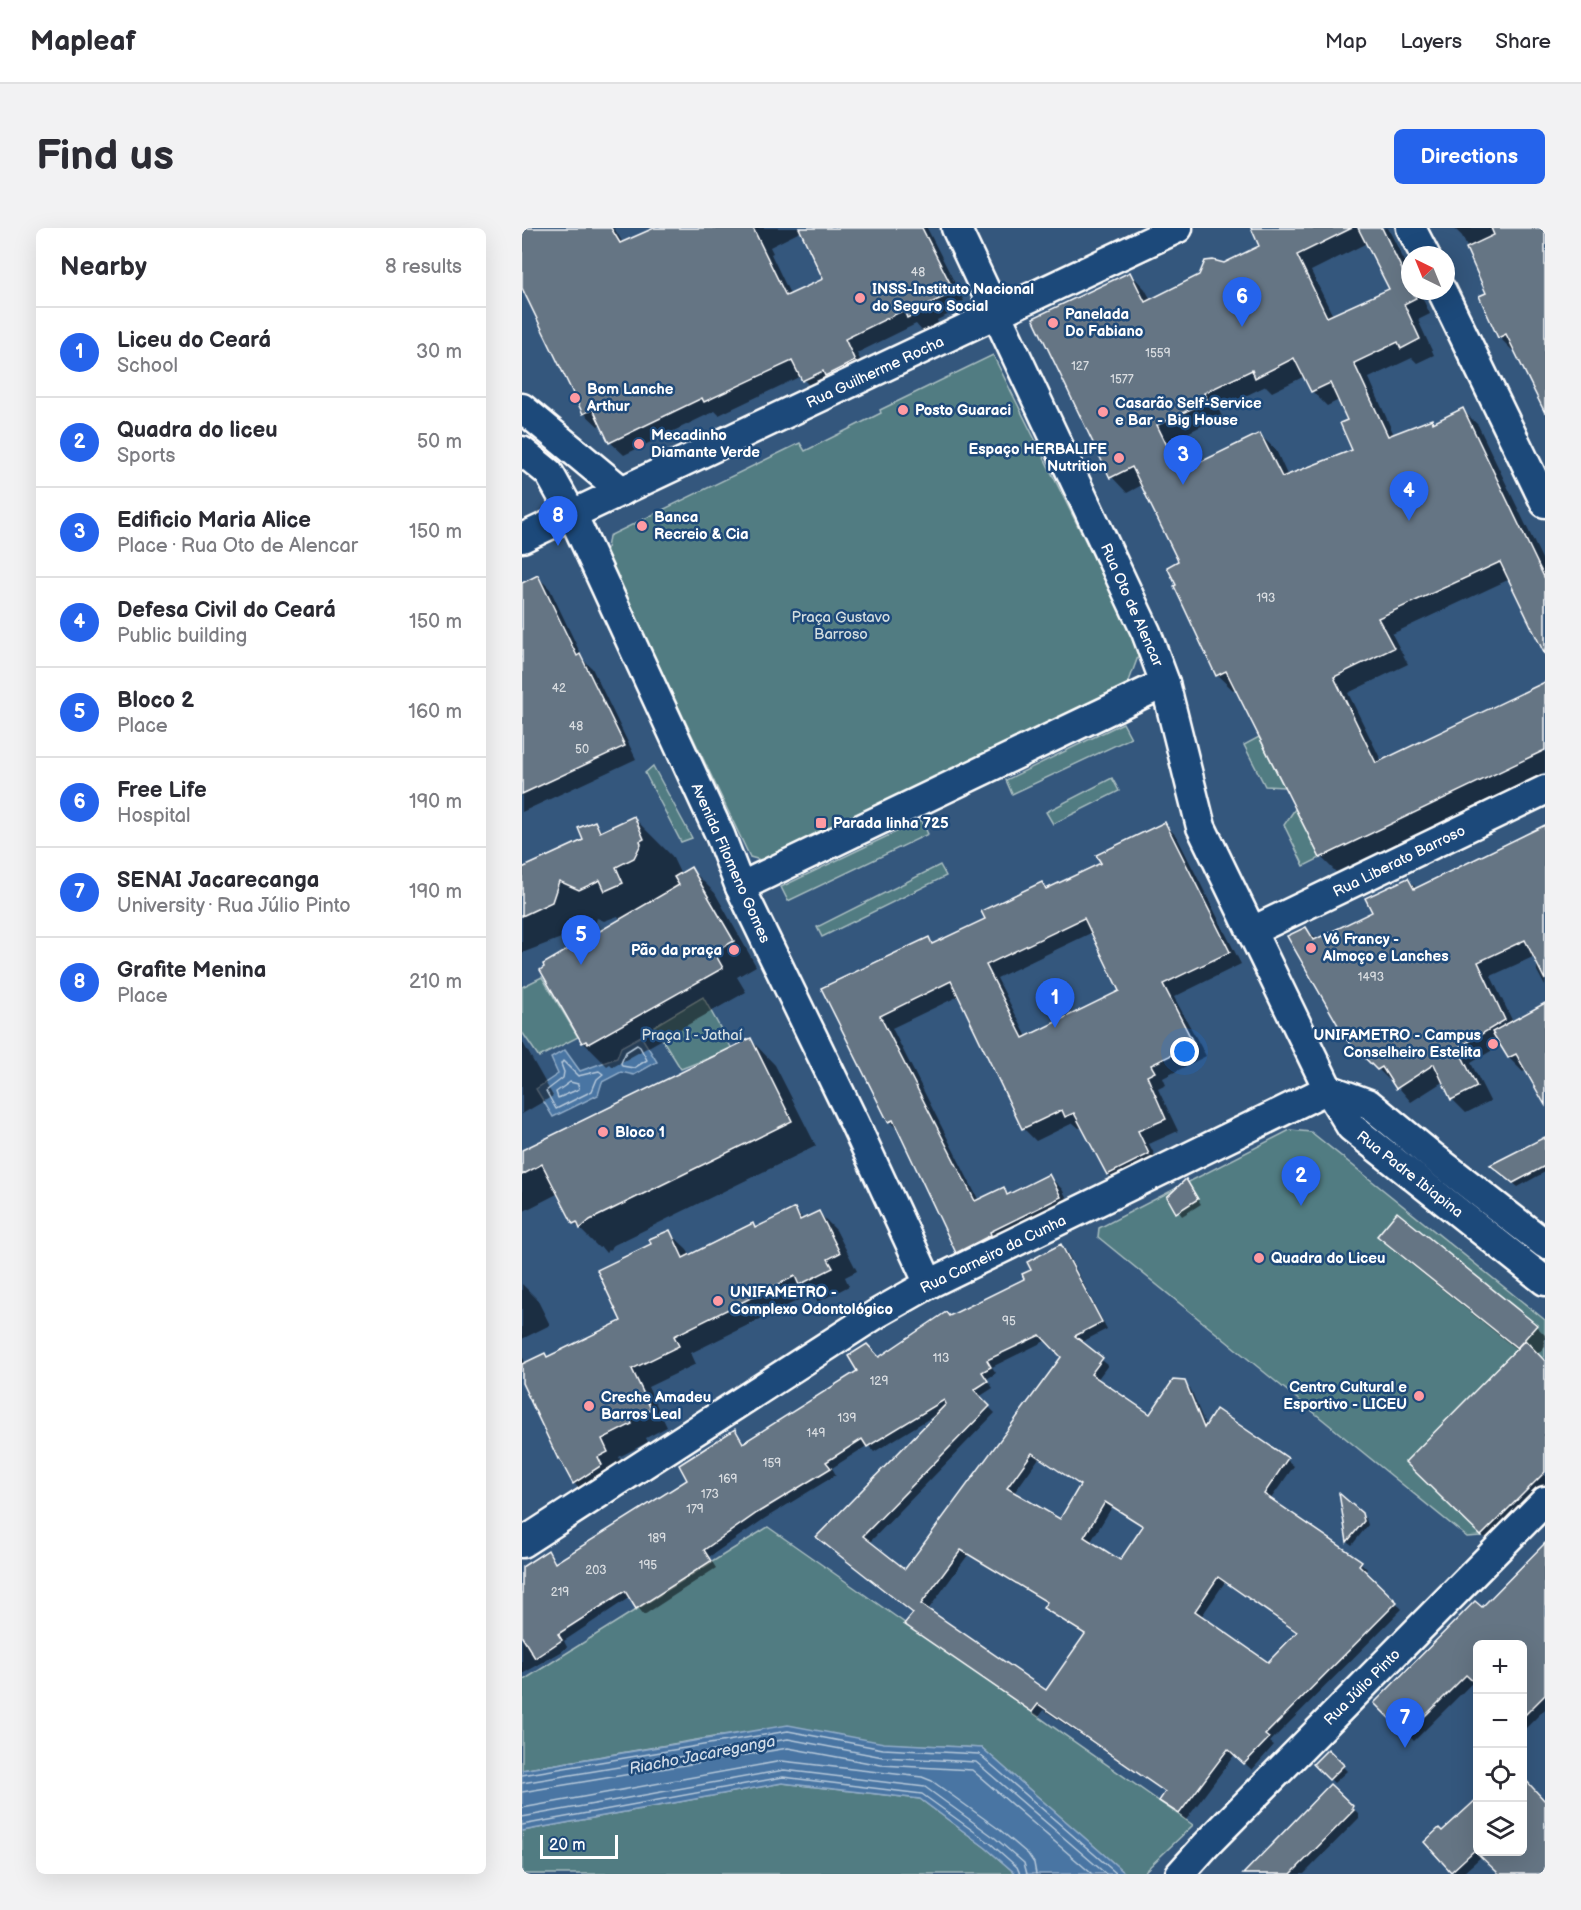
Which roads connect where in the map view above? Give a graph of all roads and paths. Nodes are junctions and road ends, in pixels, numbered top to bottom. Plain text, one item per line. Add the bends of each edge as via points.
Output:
1 (956, 228) edge
2 (1178, 228) edge
3 (1412, 228) edge
4 (1421, 246) edge
5 (1446, 300) edge
6 (997, 314) junction
7 (522, 408) edge
8 (522, 451) edge
9 (622, 491) junction
10 (1545, 503) edge
11 (573, 516) junction
12 (522, 538) edge
13 (1165, 683) junction
14 (1545, 790) edge
15 (740, 888) junction
16 (1252, 931) junction
17 (1328, 1089) junction
18 (1545, 1244) edge
19 (1545, 1281) edge
20 (929, 1284) junction
21 (1545, 1501) edge
22 (522, 1544) edge
23 (1180, 1874) edge

1 - 6 street, Rua Oto de Alencar
2 - 6 street, Rua Guilherme Rocha
3 - 4 street
5 - 10 street
6 - 9 street, Rua Guilherme Rocha
6 - 13 street, Rua Oto de Alencar via 1146,632
7 - 9 street
8 - 11 street, Avenida Filomeno Gomes via 549,473
9 - 11 street, Rua Guilherme Rocha
11 - 12 street, Rua Guilherme Rocha
11 - 15 street, Avenida Filomeno Gomes via 720,835
13 - 15 street
13 - 16 street, Rua Oto de Alencar via 1201,827
14 - 16 street, Rua Liberato Barroso
15 - 20 street, Avenida Filomeno Gomes
16 - 17 street, Rua Oto de Alencar
17 - 18 street, Rua Padre Ibiapina via 1369,1104
17 - 19 street, Rua Padre Ibiapina via 1351,1127
17 - 20 street, Rua Carneiro da Cunha
20 - 22 street, Rua Carneiro da Cunha
21 - 23 street, Rua Júlio Pinto

